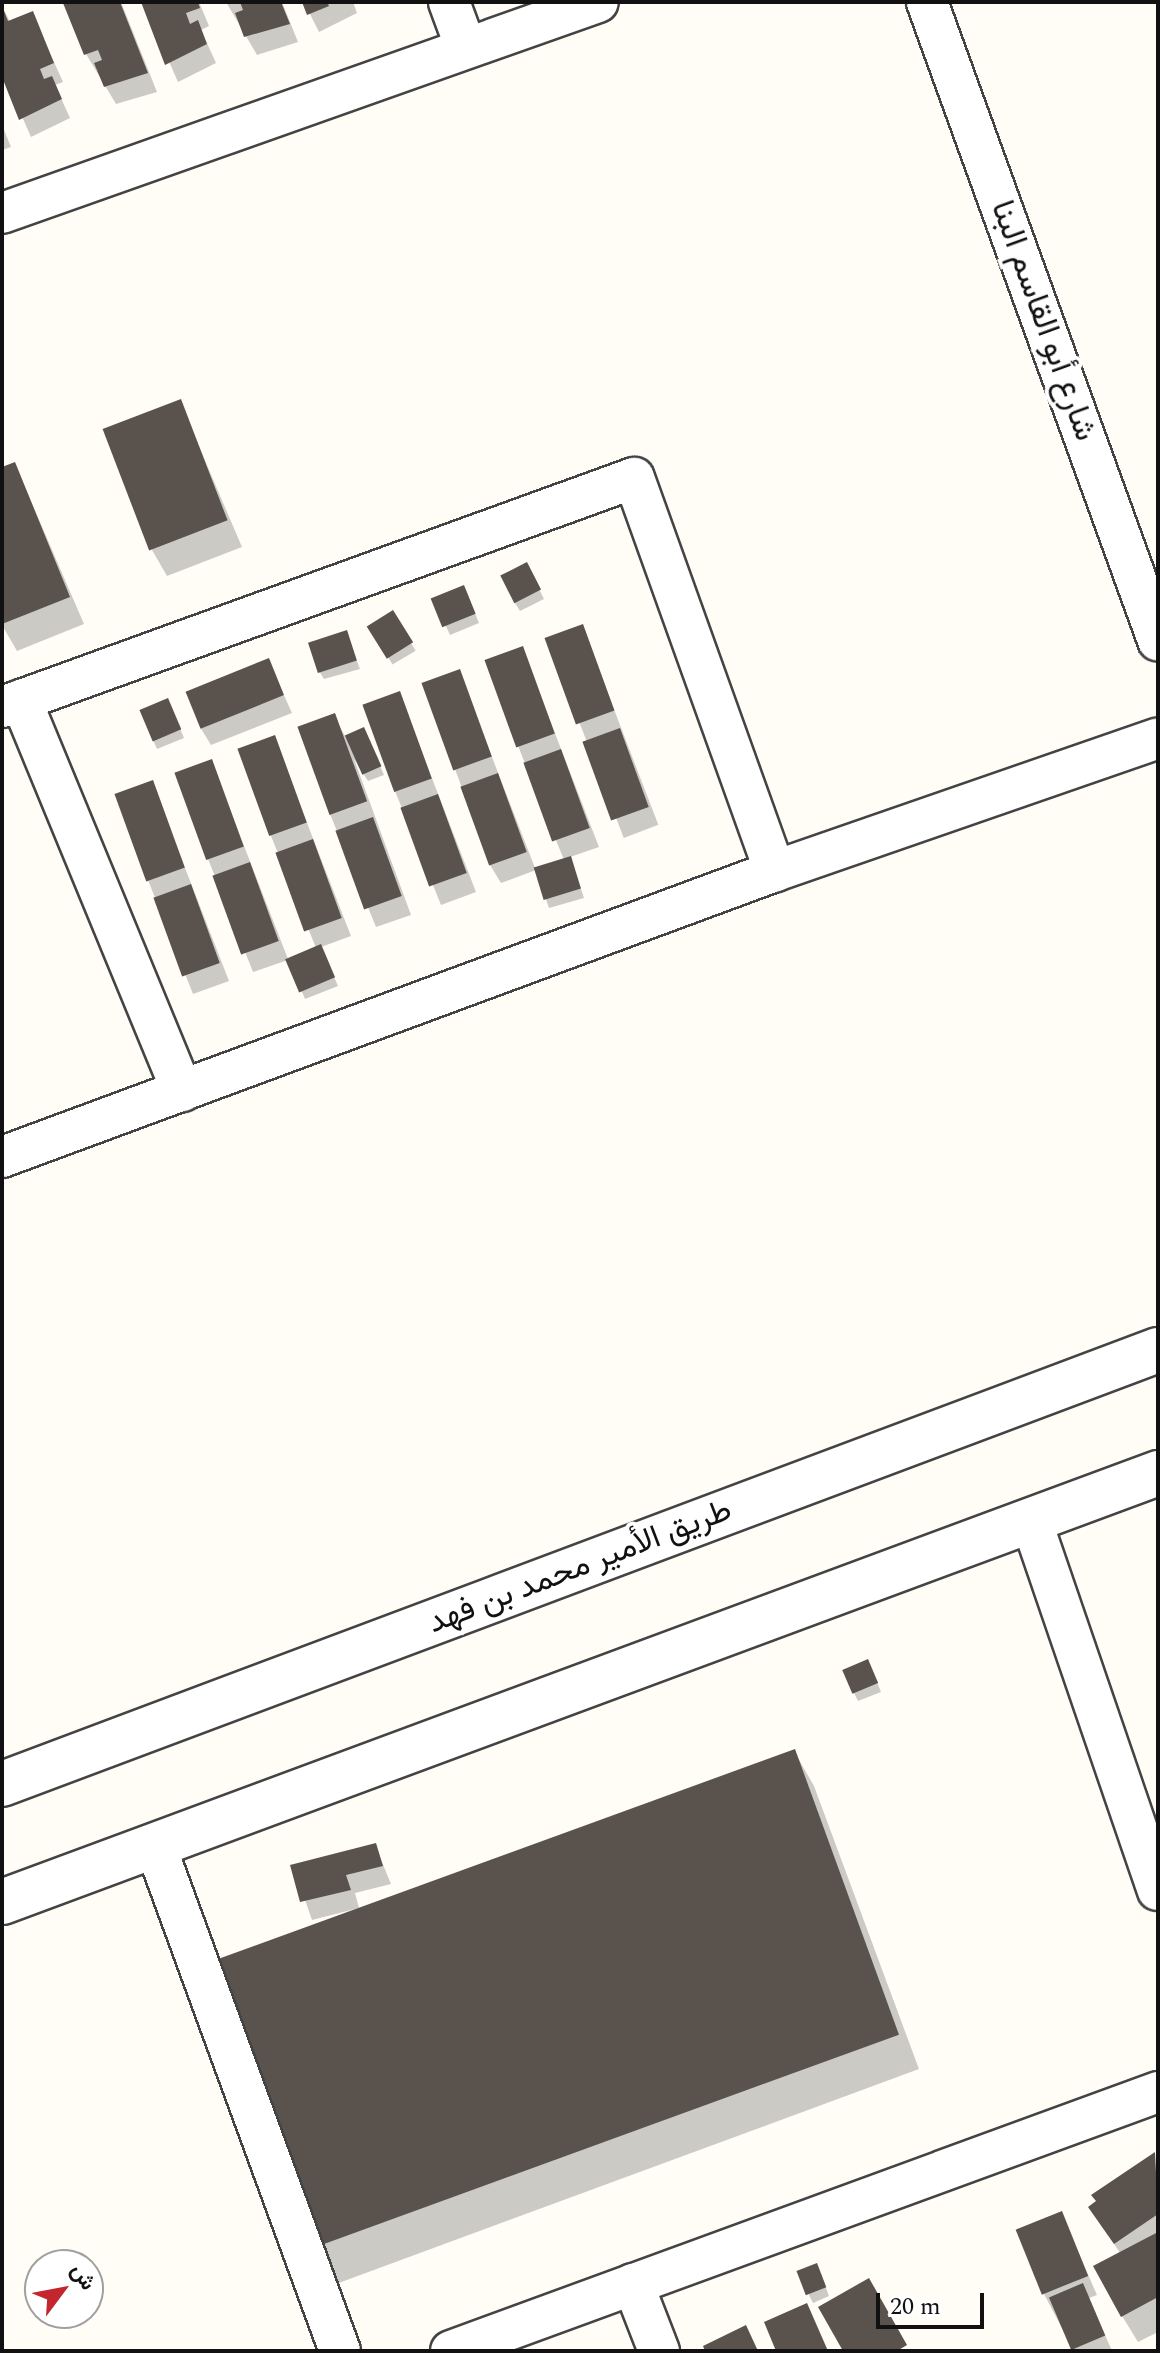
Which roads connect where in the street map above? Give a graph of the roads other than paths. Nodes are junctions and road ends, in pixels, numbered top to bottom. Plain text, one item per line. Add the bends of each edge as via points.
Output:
1 (449, 2) edge
2 (598, 2) edge
3 (927, 2) edge
4 (466, 48) junction
5 (2, 213) edge
6 (1158, 640) edge
7 (12, 704) edge
8 (1158, 738) edge
9 (775, 871) junction
10 (182, 1091) junction
11 (2, 1157) edge
12 (1158, 1350) edge
13 (1158, 1473) edge
14 (1031, 1520) junction
15 (2, 1784) edge
16 (155, 1845) junction
17 (1158, 1890) edge
18 (2, 1902) edge
19 (1158, 2092) edge
20 (633, 2284) junction
21 (340, 2351) edge
22 (451, 2351) edge
23 (659, 2351) edge

1 - 4 street
2 - 4 street
3 - 6 street, شارع أبو القاسم البنا
4 - 5 street
7 - 9 street via 634,478
7 - 10 street
8 - 9 street
9 - 10 street
10 - 11 street
12 - 15 street, طريق الأمير محمد بن فهد
13 - 14 street
14 - 16 street
14 - 17 street
16 - 18 street
16 - 21 street
19 - 20 street
20 - 22 street
20 - 23 street

